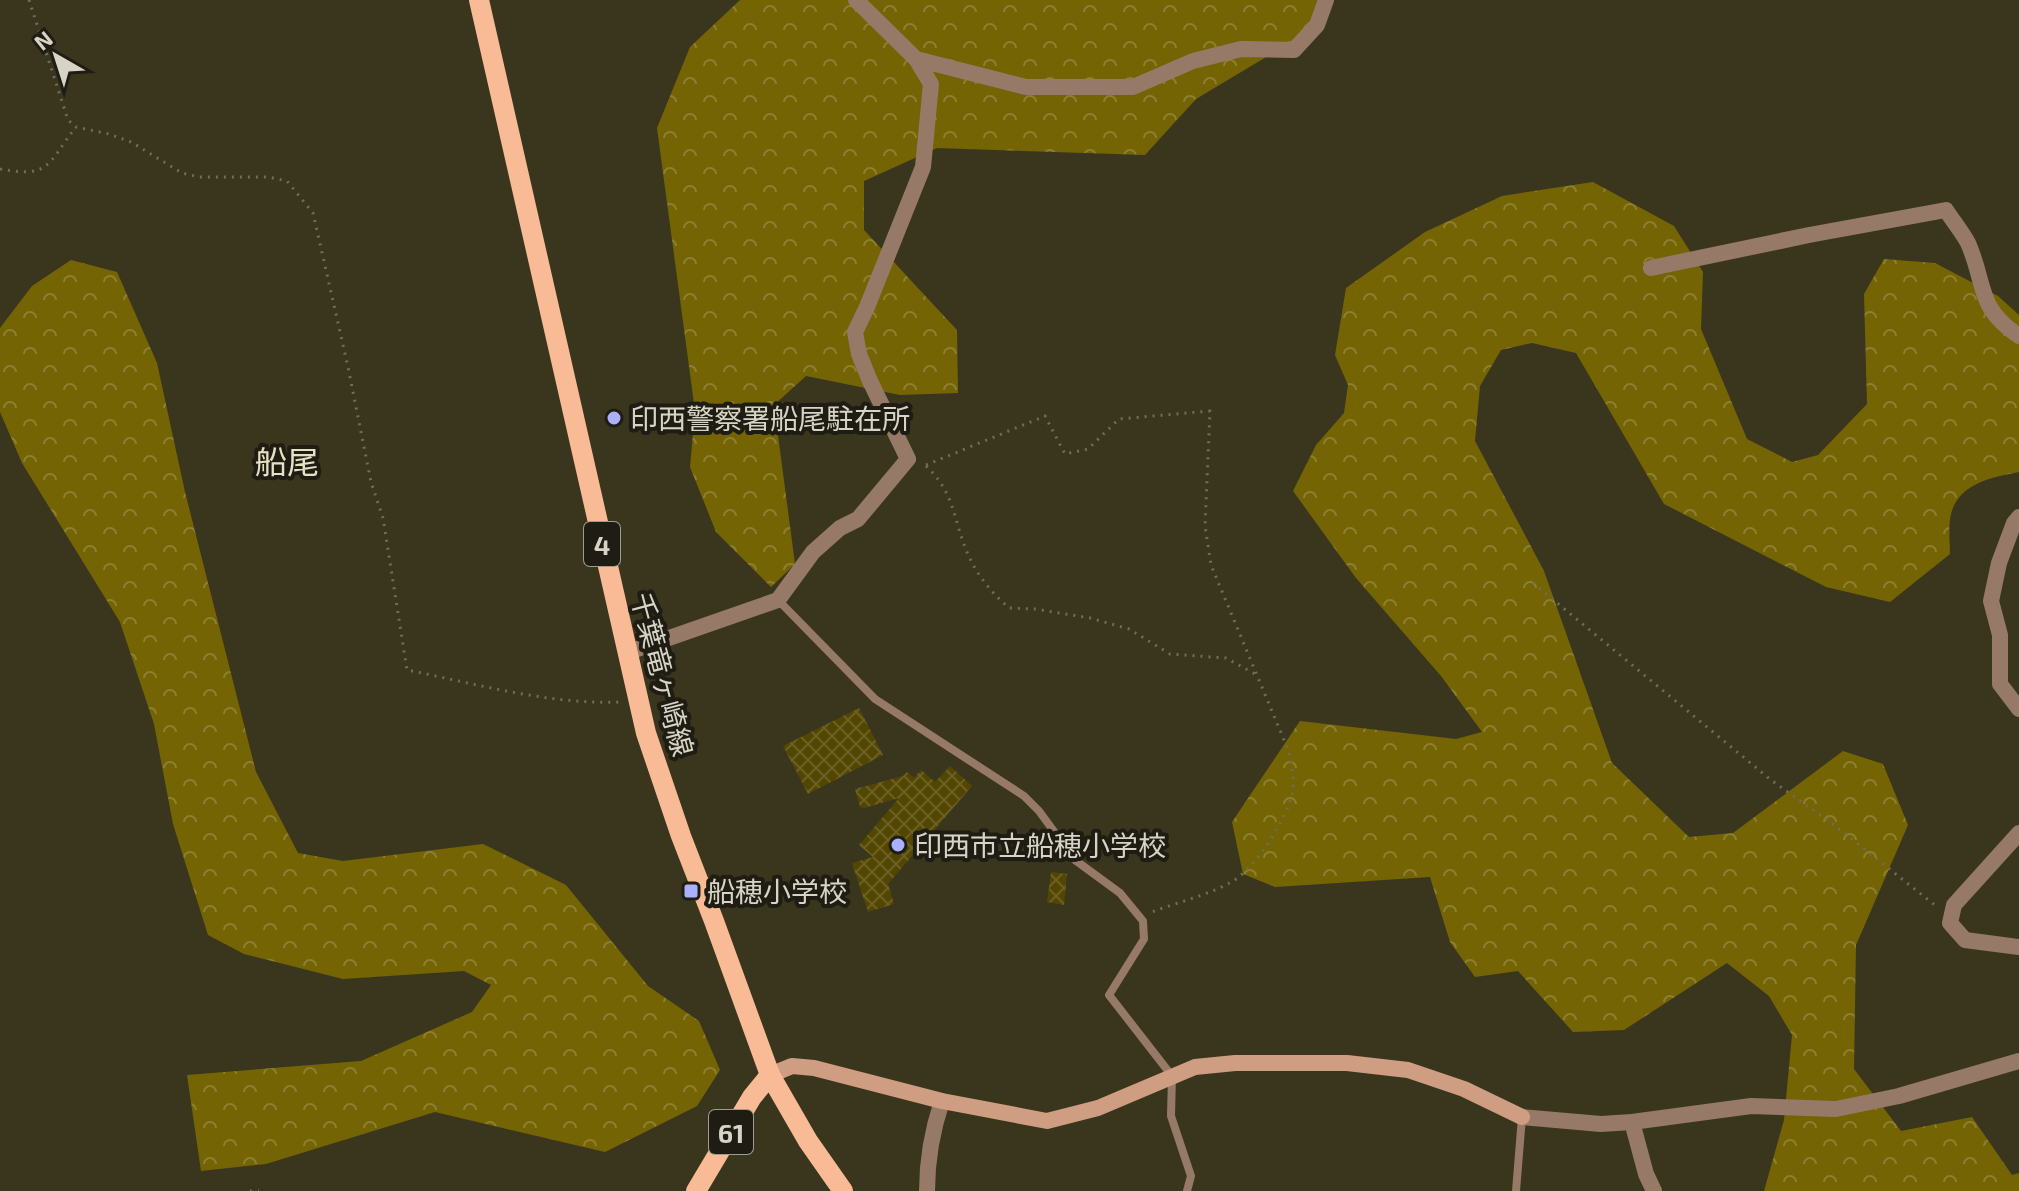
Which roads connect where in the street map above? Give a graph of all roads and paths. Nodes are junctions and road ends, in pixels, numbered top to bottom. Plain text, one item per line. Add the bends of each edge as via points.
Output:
1 (29, 0) edge
2 (479, 0) edge
3 (856, 0) edge
4 (1326, 0) edge
5 (916, 59) junction
6 (76, 127) junction
7 (0, 169) edge
8 (1651, 268) dead end
9 (2019, 336) edge
10 (908, 459) junction
11 (926, 465) junction
12 (2019, 517) edge
13 (1533, 583) dead end
14 (778, 600) junction
15 (626, 653) junction
16 (1257, 675) junction
17 (637, 702) junction
18 (2019, 709) edge
19 (2019, 833) edge
20 (1140, 916) junction
21 (1951, 918) junction
22 (2019, 947) edge
23 (2019, 1061) edge
24 (770, 1075) junction
25 (1172, 1076) junction
26 (942, 1101) junction
27 (1522, 1117) junction
28 (1632, 1122) junction
29 (250, 1191) edge
30 (259, 1191) edge
31 (696, 1191) edge
32 (843, 1191) edge
33 (927, 1191) edge
34 (1187, 1191) edge
35 (1516, 1191) edge
36 (1654, 1191) edge

1 - 6 path via 68,120
2 - 15 main road, 千葉竜ヶ崎線 / 4
3 - 5 street
4 - 5 street via 1317,25 1294,50 1241,49 1193,61 1133,87 1026,87
5 - 10 street via 931,84 923,167 855,332 870,381
6 - 7 path via 42,170 26,174
6 - 17 path via 131,142 182,173 287,181 313,213 383,518 407,670 507,691 595,703
8 - 9 street via 1946,210 1968,243 1987,304
10 - 11 path
10 - 14 street via 858,519 813,552
11 - 16 path via 951,500 978,575 1009,608 1129,629 1170,654 1226,658
11 - 16 path via 1045,416 1065,454 1088,449 1119,419 1210,411 1205,526 1211,565
12 - 18 street via 1999,563 1991,601 2000,635 2000,684
13 - 21 path via 1771,780
14 - 15 street
14 - 20 lane via 875,699 1024,796 1075,860 1120,893
15 - 17 main road, 千葉竜ヶ崎線 / 4
16 - 20 path via 1294,774 1284,816 1254,863 1236,879
17 - 24 main road, 千葉竜ヶ崎線 / 4
19 - 21 street via 1954,905
20 - 25 lane via 1144,939 1109,995
21 - 22 street via 1965,940
23 - 28 street via 1836,1109 1751,1106
24 - 26 street via 792,1066 814,1068
24 - 31 main road, 61
24 - 32 main road, 千葉竜ヶ崎線 / 4
25 - 26 street via 1098,1108 1047,1121
25 - 27 street via 1195,1067 1235,1063 1408,1070
25 - 34 lane via 1171,1116 1191,1176
26 - 33 street via 927,1161
27 - 28 street
27 - 35 lane
28 - 36 street
29 - 30 path

